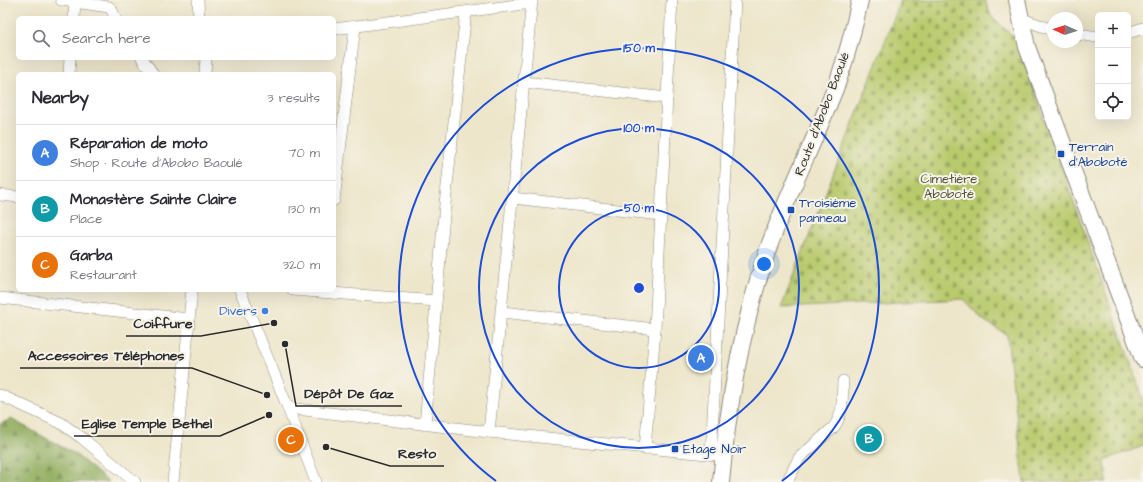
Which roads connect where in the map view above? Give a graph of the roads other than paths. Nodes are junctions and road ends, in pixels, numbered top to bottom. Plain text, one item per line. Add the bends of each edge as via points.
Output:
1 (62, 0) edge
2 (198, 0) edge
3 (672, 0) edge
4 (735, 0) edge
5 (860, 0) edge
6 (1017, 0) edge
7 (75, 2) junction
8 (532, 2) edge
9 (466, 12) junction
10 (74, 16) edge
11 (114, 16) edge
12 (199, 16) edge
13 (1022, 20) junction
14 (355, 26) junction
15 (1047, 28) edge
16 (1143, 28) edge
17 (336, 29) edge
18 (1131, 32) edge
19 (1083, 35) edge
20 (1095, 37) edge
21 (70, 60) edge
22 (143, 60) edge
23 (206, 60) edge
24 (69, 72) edge
25 (151, 72) edge
26 (205, 72) edge
27 (524, 82) junction
28 (667, 98) junction
29 (336, 183) edge
30 (0, 195) edge
31 (16, 197) edge
32 (513, 198) junction
33 (661, 215) junction
34 (192, 292) edge
35 (241, 292) edge
36 (334, 292) edge
37 (0, 298) edge
38 (436, 301) junction
39 (502, 312) junction
40 (189, 319) junction
41 (655, 329) junction
42 (1138, 330) edge
43 (1143, 359) edge
44 (843, 381) dead end
45 (0, 395) edge
46 (288, 408) junction
47 (425, 425) junction
48 (489, 432) junction
49 (645, 449) junction
50 (717, 455) junction
51 (136, 482) edge
52 (173, 482) edge
53 (316, 482) edge
54 (721, 482) edge
55 (787, 482) edge

1 - 7 street
2 - 12 street
3 - 28 street
4 - 50 street
5 - 50 main road, Route d'Abobo Baoulé via 838,81 768,251 750,306
6 - 13 main road
7 - 10 street
7 - 11 street via 109,7
8 - 9 street
8 - 27 street
9 - 14 street
9 - 38 street
13 - 15 street
13 - 42 main road via 1027,47
14 - 17 street
14 - 29 street
16 - 18 street
19 - 20 street
21 - 24 street
22 - 25 street
23 - 26 street
27 - 28 street
27 - 32 street
28 - 33 street
30 - 31 street
32 - 33 street
32 - 39 street
33 - 41 street
34 - 40 street
35 - 46 street
36 - 38 street
37 - 40 street
38 - 47 street
39 - 41 street
39 - 48 street
40 - 52 street
41 - 49 street
42 - 43 main road
44 - 55 street via 841,414 838,421 799,458
45 - 51 street via 61,424
46 - 47 street
46 - 53 street
47 - 48 street
48 - 49 street
49 - 50 street
50 - 54 main road, Route d'Abobo Baoulé

